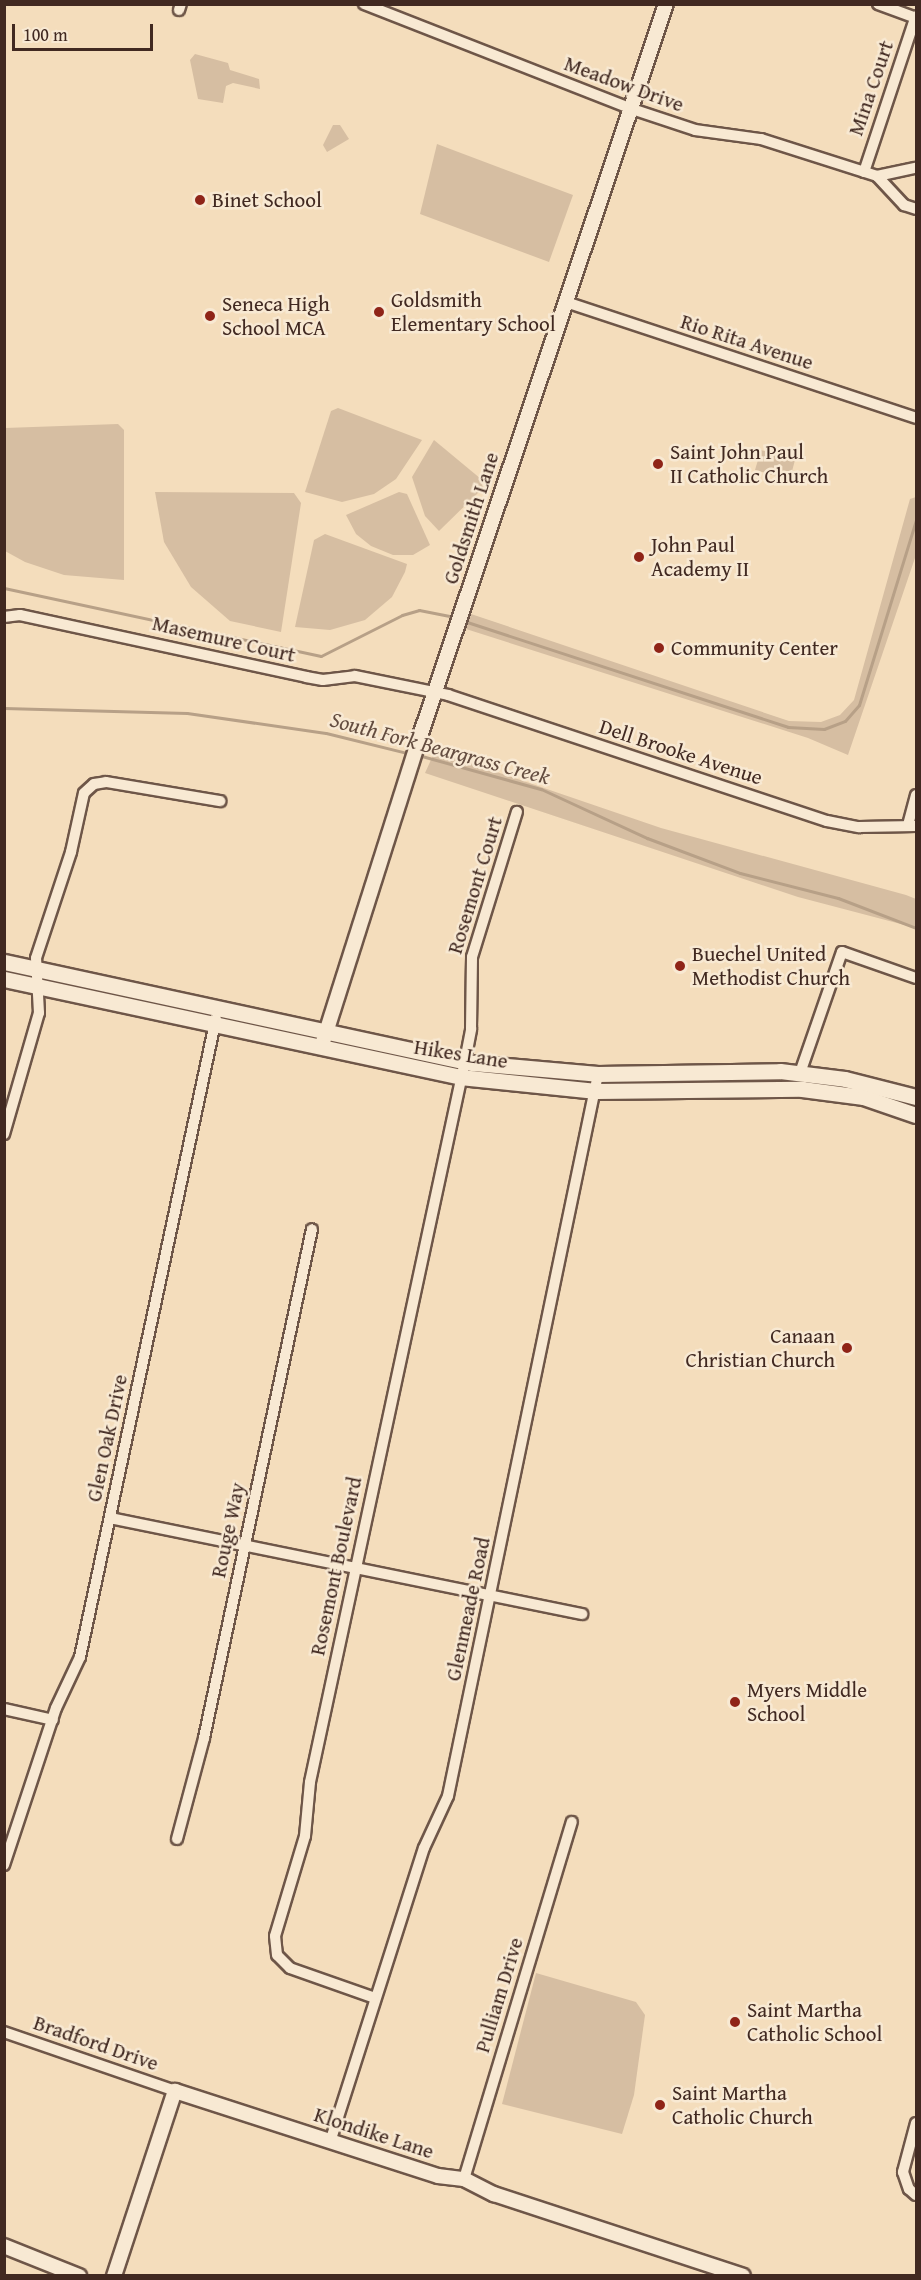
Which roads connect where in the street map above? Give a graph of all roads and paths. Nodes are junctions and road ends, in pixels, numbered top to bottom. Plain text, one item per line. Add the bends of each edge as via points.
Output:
1 (364, 4) edge
2 (666, 4) edge
3 (878, 4) edge
4 (916, 18) edge
5 (632, 109) junction
6 (916, 168) edge
7 (864, 172) junction
8 (877, 176) junction
9 (916, 209) edge
10 (566, 302) junction
11 (916, 418) edge
12 (4, 617) edge
13 (436, 692) junction
14 (916, 795) edge
15 (220, 801) dead end
16 (517, 812) dead end
17 (912, 826) edge
18 (4, 962) edge
19 (37, 969) junction
20 (916, 978) edge
21 (4, 979) edge
22 (39, 987) junction
23 (217, 1009) junction
24 (214, 1027) junction
25 (326, 1032) junction
26 (321, 1048) junction
27 (465, 1061) junction
28 (800, 1073) junction
29 (598, 1074) junction
30 (460, 1077) junction
31 (596, 1091) junction
32 (916, 1097) edge
33 (916, 1115) edge
34 (4, 1134) edge
35 (312, 1229) dead end
36 (110, 1518) junction
37 (245, 1547) junction
38 (355, 1569) junction
39 (489, 1598) junction
40 (582, 1614) dead end
41 (4, 1709) edge
42 (53, 1720) junction
43 (572, 1822) dead end
44 (177, 1839) dead end
45 (4, 1865) edge
46 (375, 1998) junction
47 (4, 2032) edge
48 (175, 2091) junction
49 (916, 2123) edge
50 (331, 2139) junction
51 (464, 2179) junction
52 (916, 2195) edge
53 (4, 2246) edge
54 (80, 2276) edge
55 (114, 2276) edge
56 (743, 2276) edge

1 - 5 street, Meadow Drive
2 - 5 street, Goldsmith Lane
3 - 4 street
4 - 7 street, Mina Court
5 - 7 street, Meadow Drive via 695,130 761,139
5 - 10 street, Goldsmith Lane
6 - 8 street, Meadow Drive
7 - 8 street, Meadow Drive
8 - 9 street, Meadow Drive via 904,205
10 - 11 street, Rio Rita Avenue
10 - 13 street, Goldsmith Lane
12 - 13 street, Masemure Court via 20,615 315,679 356,676
13 - 17 street, Dell Brooke Avenue via 827,821 859,827
13 - 25 street, Goldsmith Lane
14 - 17 street
15 - 19 street via 106,782 89,787 80,800 70,852 36,958
16 - 27 street, Rosemont Court via 472,957 471,1029
18 - 19 main road, Hikes Lane
19 - 22 street
19 - 23 main road, Hikes Lane
20 - 28 street via 842,952
21 - 22 main road, Hikes Lane
22 - 24 main road, Hikes Lane
22 - 34 street via 39,1013
23 - 24 street, Glen Oak Drive
23 - 25 main road, Hikes Lane
24 - 26 main road, Hikes Lane
24 - 36 street, Glen Oak Drive
25 - 26 street, Goldsmith Lane
25 - 27 main road, Hikes Lane
26 - 30 main road, Hikes Lane
27 - 29 main road, Hikes Lane
27 - 30 street, Rosemont Court
28 - 29 main road, Hikes Lane
28 - 32 main road, Hikes Lane via 866,1083
29 - 31 street, Glenmeade Road
30 - 31 main road, Hikes Lane
30 - 38 street, Rosemont Boulevard
31 - 33 main road, Hikes Lane via 802,1089 863,1097
31 - 39 street, Glenmeade Road
35 - 37 street, Rouge Way
36 - 37 street
36 - 42 street, Glen Oak Drive via 80,1657
37 - 38 street
37 - 44 street, Rouge Way via 204,1738
38 - 39 street
38 - 46 street, Rosemont Boulevard via 310,1782 305,1836 274,1942 278,1955 290,1968
39 - 40 street
39 - 46 street, Glenmeade Road via 445,1809 424,1848
41 - 42 street
42 - 45 street, Glen Oak Drive
43 - 51 street, Pulliam Drive
46 - 50 street, Glenmeade Road
47 - 48 street, Bradford Drive
48 - 50 street, Klondike Lane
48 - 55 street
49 - 52 street via 903,2172 909,2189
50 - 51 street, Klondike Lane via 438,2176
51 - 56 street, Klondike Lane via 494,2194
53 - 54 street

